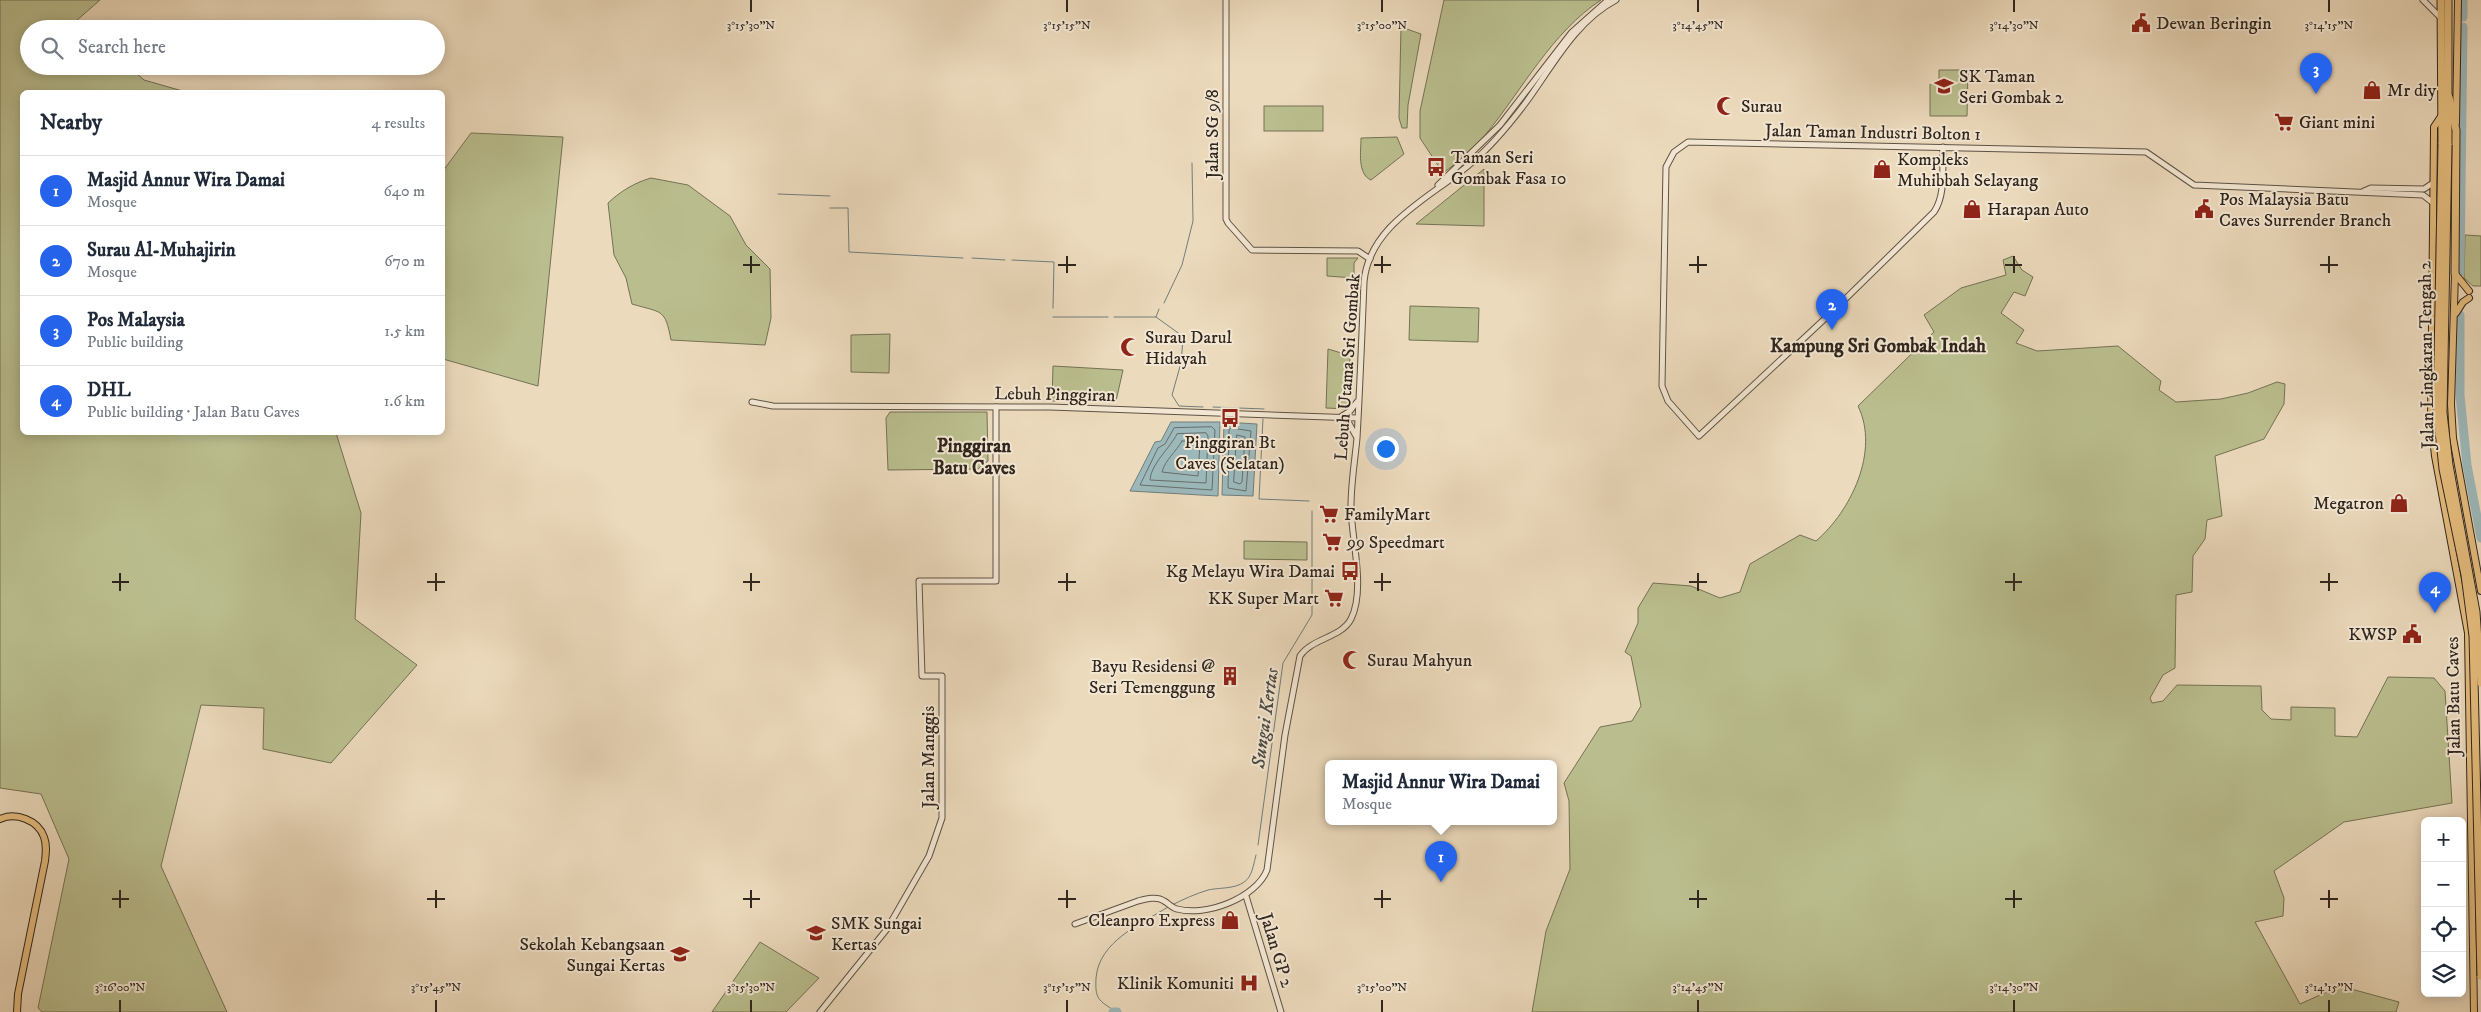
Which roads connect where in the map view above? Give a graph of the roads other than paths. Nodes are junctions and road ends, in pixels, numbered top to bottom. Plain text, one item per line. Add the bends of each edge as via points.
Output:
1 (1226, 0) edge
2 (1608, 0) edge
3 (1616, 0) edge
4 (2423, 0) edge
5 (2441, 0) edge
6 (2448, 0) edge
7 (2458, 0) edge
8 (2441, 19) junction
9 (2449, 97) junction
10 (2442, 115) junction
11 (2456, 130) junction
12 (2445, 144) junction
13 (1943, 147) junction
14 (2433, 184) junction
15 (2363, 191) junction
16 (1430, 194) junction
17 (2432, 202) junction
18 (1370, 259) junction
19 (2455, 274) junction
20 (2455, 315) junction
21 (2454, 327) junction
22 (2431, 329) junction
23 (1358, 400) junction
24 (752, 402) dead end
25 (996, 407) junction
26 (1342, 417) junction
27 (1357, 418) junction
28 (1357, 438) junction
29 (2481, 591) edge
30 (2481, 684) edge
31 (2469, 737) junction
32 (2481, 747) edge
33 (2469, 764) junction
34 (2481, 780) edge
35 (2474, 784) junction
36 (2481, 786) edge
37 (2470, 811) junction
38 (0, 819) edge
39 (1246, 896) junction
40 (1075, 924) dead end
41 (2481, 976) edge
42 (18, 1012) edge
43 (820, 1012) edge
44 (1281, 1012) edge
45 (2474, 1012) edge

1 - 18 street, Jalan SG 9/8 via 1226,219 1252,250 1358,251
2 - 16 street, Lebuh Utama Sri Gombak via 1572,32 1494,132
3 - 16 street, Lebuh Utama Sri Gombak via 1580,29 1514,118 1484,152
4 - 8 street
5 - 8 highway, Jalan Lingkaran Tengah 2
6 - 9 highway, Jalan Lingkaran Tengah 2
7 - 11 main road
8 - 10 highway, Jalan Lingkaran Tengah 2
9 - 11 highway
9 - 12 highway, Jalan Lingkaran Tengah 2
10 - 12 highway, Jalan Lingkaran Tengah 2
10 - 14 main road, Jalan Batu Caves via 2434,127
11 - 19 highway
12 - 30 highway, Jalan Lingkaran Tengah 2, bridge via 2443,413 2449,465 2475,603
12 - 41 highway, Jalan Lingkaran Tengah 2, bridge via 2437,413 2443,469 2465,575 2473,636
13 - 13 street, Jalan Taman Industri Bolton 1 via 1688,142 1674,152 1666,167 1662,386 1668,401 1699,436 1934,212 1942,193
13 - 15 street, Jalan Taman Industri Bolton 1 via 2146,152 2194,185
14 - 15 street, Jalan Taman Industri Bolton 1 via 2424,189 2371,188
14 - 17 main road, Jalan Batu Caves
15 - 17 street, Jalan Taman Industri Bolton 1 via 2423,195
16 - 18 street, Lebuh Utama Sri Gombak via 1398,219
17 - 22 main road, Jalan Batu Caves
18 - 23 street, Lebuh Utama Sri Gombak via 1364,282
19 - 20 main road
19 - 20 main road via 2469,294
20 - 21 main road
21 - 22 main road via 2452,322 2443,319 2435,322
21 - 29 main road via 2453,438
22 - 31 main road, Jalan Batu Caves via 2434,447 2468,633
23 - 26 street
23 - 27 street, Lebuh Utama Sri Gombak
24 - 25 street, Lebuh Pinggiran via 773,406
25 - 26 street, Lebuh Pinggiran
25 - 43 street, Jalan Manggis via 996,581 919,581 922,676 942,676 942,818 929,856 887,930
26 - 27 street, Lebuh Pinggiran
26 - 28 street
27 - 28 street, Lebuh Utama Sri Gombak
28 - 39 street, Lebuh Utama Sri Gombak via 1351,506 1357,570 1352,617 1344,627 1308,646 1300,656 1282,755 1267,870
31 - 32 main road via 2473,745
31 - 33 main road, Jalan Batu Caves
33 - 35 main road
33 - 37 main road, Jalan Batu Caves
34 - 35 main road
35 - 36 main road
35 - 37 main road
37 - 45 main road, Jalan Batu Caves
38 - 42 main road via 14,816 36,824 42,830 46,846 18,994
39 - 40 street via 1205,909 1174,908 1159,898 1138,901
39 - 44 street, Jalan GP 2

